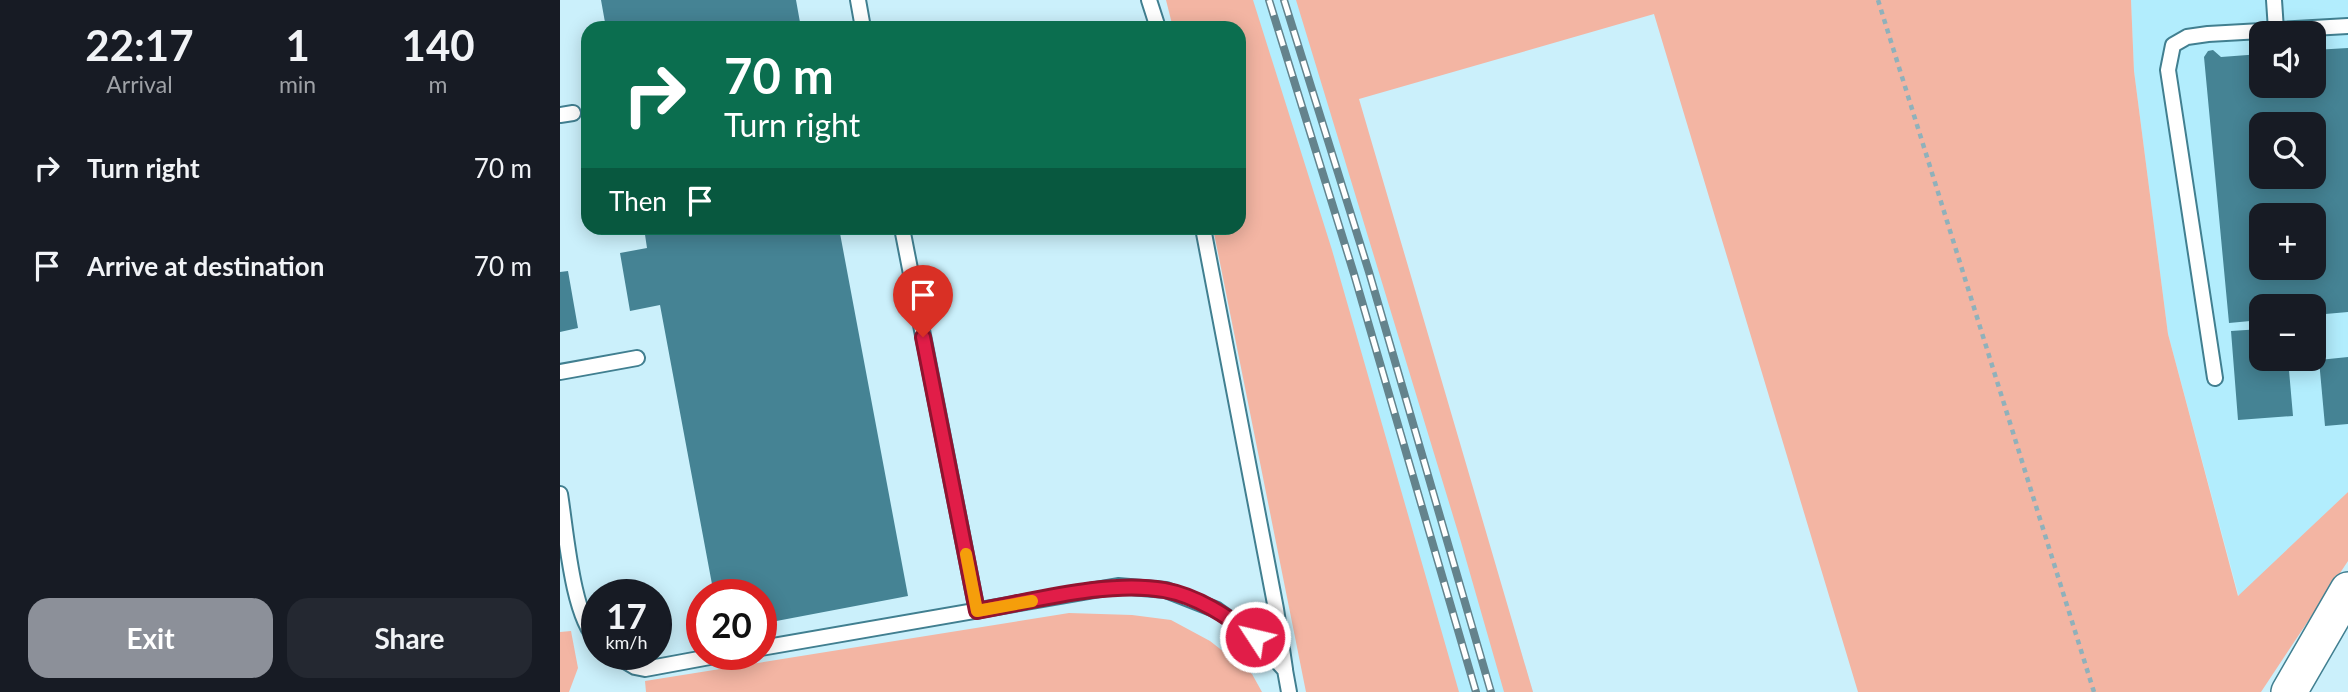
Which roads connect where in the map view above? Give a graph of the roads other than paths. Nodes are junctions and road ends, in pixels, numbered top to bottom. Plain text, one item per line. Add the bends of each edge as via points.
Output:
1 (858, 0) edge
2 (1149, 0) edge
3 (2274, 0) edge
4 (862, 21) edge
5 (1156, 21) edge
6 (2275, 21) edge
7 (2348, 26) edge
8 (2326, 27) edge
9 (2249, 32) edge
10 (903, 235) edge
11 (1204, 235) edge
12 (637, 358) dead end
13 (560, 372) edge
14 (2216, 378) dead end
15 (560, 495) edge
16 (2348, 590) edge
17 (581, 610) edge
18 (977, 611) junction
19 (777, 645) edge
20 (1285, 670) junction
21 (1289, 692) edge
22 (2289, 692) edge

1 - 4 lane
2 - 5 lane
3 - 6 lane
7 - 8 lane
9 - 14 lane via 2187,37 2173,45 2168,70
10 - 18 lane
11 - 20 lane
12 - 13 lane
15 - 17 lane
16 - 22 street
18 - 19 lane
18 - 20 lane via 1118,586 1166,590 1217,610 1255,637
20 - 21 lane

